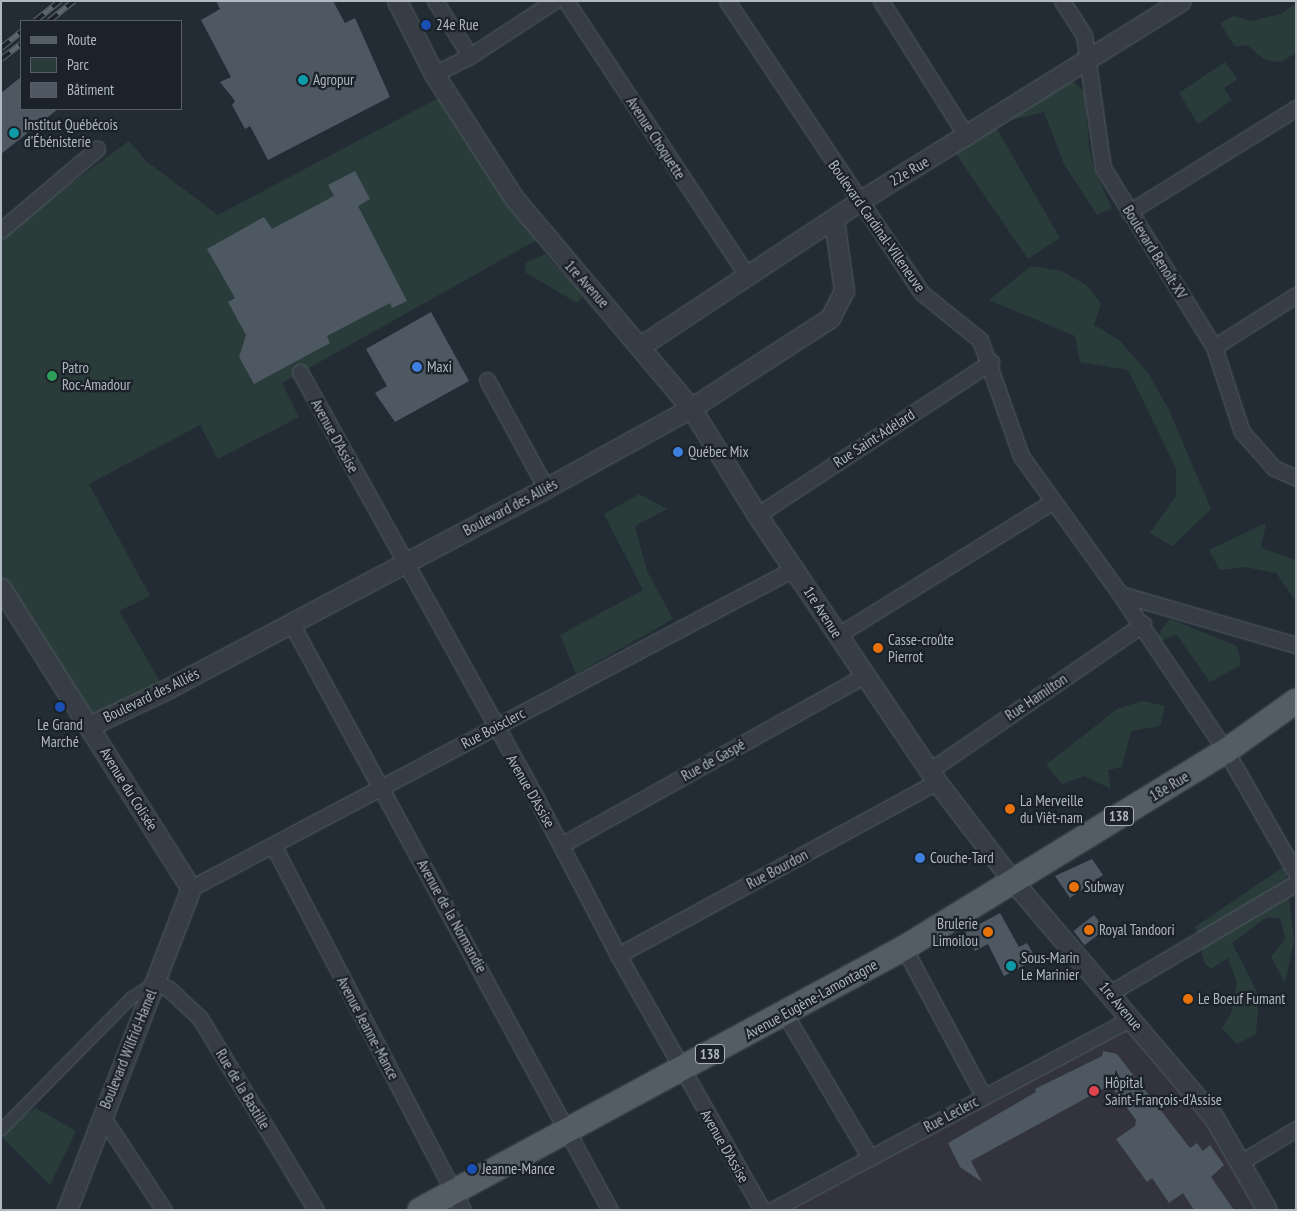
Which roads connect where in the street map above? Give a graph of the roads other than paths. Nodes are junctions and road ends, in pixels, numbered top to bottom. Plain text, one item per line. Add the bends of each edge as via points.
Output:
1 (397, 1) edge
2 (436, 1) edge
3 (554, 1) edge
4 (566, 1) edge
5 (727, 1) edge
6 (881, 1) edge
7 (1062, 1) edge
8 (1181, 1) edge
9 (470, 56) junction
10 (1087, 60) junction
11 (434, 74) junction
12 (1296, 108) edge
13 (966, 136) junction
14 (97, 148) dead end
15 (858, 202) junction
16 (1129, 212) junction
17 (834, 220) junction
18 (1, 230) edge
19 (746, 274) junction
20 (1296, 295) edge
21 (642, 346) junction
22 (1214, 347) junction
23 (991, 362) junction
24 (300, 372) dead end
25 (487, 380) dead end
26 (691, 408) junction
27 (1296, 478) edge
28 (546, 488) junction
29 (1053, 501) junction
30 (757, 514) junction
31 (407, 562) junction
32 (795, 568) junction
33 (1, 588) edge
34 (1120, 594) junction
35 (291, 623) junction
36 (1143, 624) junction
37 (838, 635) junction
38 (1296, 645) edge
39 (864, 675) junction
40 (1296, 701) edge
41 (89, 726) junction
42 (494, 728) junction
43 (1226, 751) junction
44 (933, 776) junction
45 (380, 788) junction
46 (273, 845) junction
47 (561, 845) junction
48 (1296, 873) edge
49 (1012, 880) junction
50 (1296, 883) edge
51 (191, 888) junction
52 (904, 948) junction
53 (618, 955) junction
54 (155, 982) junction
55 (1110, 993) junction
56 (785, 1014) junction
57 (1130, 1019) junction
58 (681, 1069) junction
59 (984, 1097) junction
60 (102, 1116) junction
61 (1, 1128) edge
62 (1296, 1129) edge
63 (566, 1131) junction
64 (870, 1158) junction
65 (1241, 1162) junction
66 (458, 1201) edge
67 (67, 1210) edge
68 (164, 1210) edge
69 (316, 1210) edge
70 (420, 1210) edge
71 (610, 1210) edge
72 (762, 1210) edge
73 (772, 1210) edge
74 (1267, 1210) edge

1 - 11 street, 1re Avenue
2 - 9 street
3 - 9 street
4 - 19 street, Avenue Choquette
5 - 15 street, Boulevard Cardinal-Villeneuve
6 - 13 street
7 - 10 street, Boulevard Benoît-XV via 1084,35
8 - 10 street, 22e Rue
9 - 11 street
10 - 13 street, 22e Rue
10 - 16 street, Boulevard Benoît-XV via 1103,168
11 - 21 street, 1re Avenue via 514,198
12 - 16 street
13 - 15 street, 22e Rue
14 - 18 street
15 - 17 street, 22e Rue
15 - 23 street, Boulevard Cardinal-Villeneuve via 922,293 980,340
16 - 22 street, Boulevard Benoît-XV
17 - 19 street, 22e Rue
17 - 26 street, Boulevard des Alliés via 844,291 830,318
19 - 21 street, 22e Rue
20 - 22 street
21 - 26 street, 1re Avenue
22 - 27 street, Boulevard Benoît-XV via 1242,432 1274,468
23 - 29 street, Boulevard Cardinal-Villeneuve via 1021,456
23 - 30 street, Rue Saint-Adélard
24 - 31 street, Avenue D'Assise
25 - 28 street
26 - 28 street, Boulevard des Alliés
26 - 30 street, 1re Avenue
28 - 31 street, Boulevard des Alliés
29 - 34 street, Boulevard Cardinal-Villeneuve
29 - 37 street
30 - 32 street, 1re Avenue
31 - 35 street, Boulevard des Alliés
31 - 42 street, Avenue D'Assise
32 - 37 street, 1re Avenue
32 - 42 street, Rue Boisclerc
33 - 41 street, Avenue du Colisée
34 - 36 street, Boulevard Cardinal-Villeneuve
34 - 38 street
35 - 41 street, Boulevard des Alliés
35 - 45 street, Avenue de la Normandie
36 - 43 street, Boulevard Cardinal-Villeneuve
36 - 44 street, Rue Hamilton
37 - 39 street, 1re Avenue
39 - 44 street, 1re Avenue
39 - 47 street, Rue de Gaspé
40 - 43 main road, 18e Rue / 138
41 - 51 street, Avenue du Colisée
42 - 45 street, Rue Boisclerc
42 - 47 street, Avenue D'Assise
43 - 48 street
43 - 49 main road, 18e Rue / 138
44 - 49 street, 1re Avenue
44 - 53 street, Rue Bourdon
45 - 46 street, Rue Boisclerc
45 - 63 street, Avenue de la Normandie via 457,922
46 - 51 street, Rue Boisclerc
46 - 66 street, Avenue Jeanne-Mance
47 - 53 street, Avenue D'Assise
49 - 52 main road, Avenue Eugène-Lamontagne / 138
49 - 55 street, 1re Avenue
50 - 55 street
51 - 54 street, Boulevard Wilfrid-Hamel
52 - 56 main road, Avenue Eugène-Lamontagne / 138
52 - 59 street
53 - 58 street, Avenue D'Assise
54 - 60 street, Boulevard Wilfrid-Hamel
54 - 61 street via 130,998
54 - 69 street, Rue de la Bastille via 169,989 200,1018
55 - 57 street, 1re Avenue
56 - 58 main road, Avenue Eugène-Lamontagne / 138
56 - 64 street
57 - 59 street, Rue Leclerc
57 - 65 street, 1re Avenue via 1213,1116
58 - 63 main road, Avenue Eugène-Lamontagne / 138
58 - 72 street, Avenue D'Assise
59 - 64 street, Rue Leclerc
60 - 67 street, Boulevard Wilfrid-Hamel
60 - 68 street
62 - 65 street
63 - 66 main road, Avenue Eugène-Lamontagne / 138
63 - 71 street, Avenue de la Normandie
64 - 73 street, Rue Leclerc
65 - 74 street, 1re Avenue
66 - 70 main road, Avenue Eugène-Lamontagne / 138

